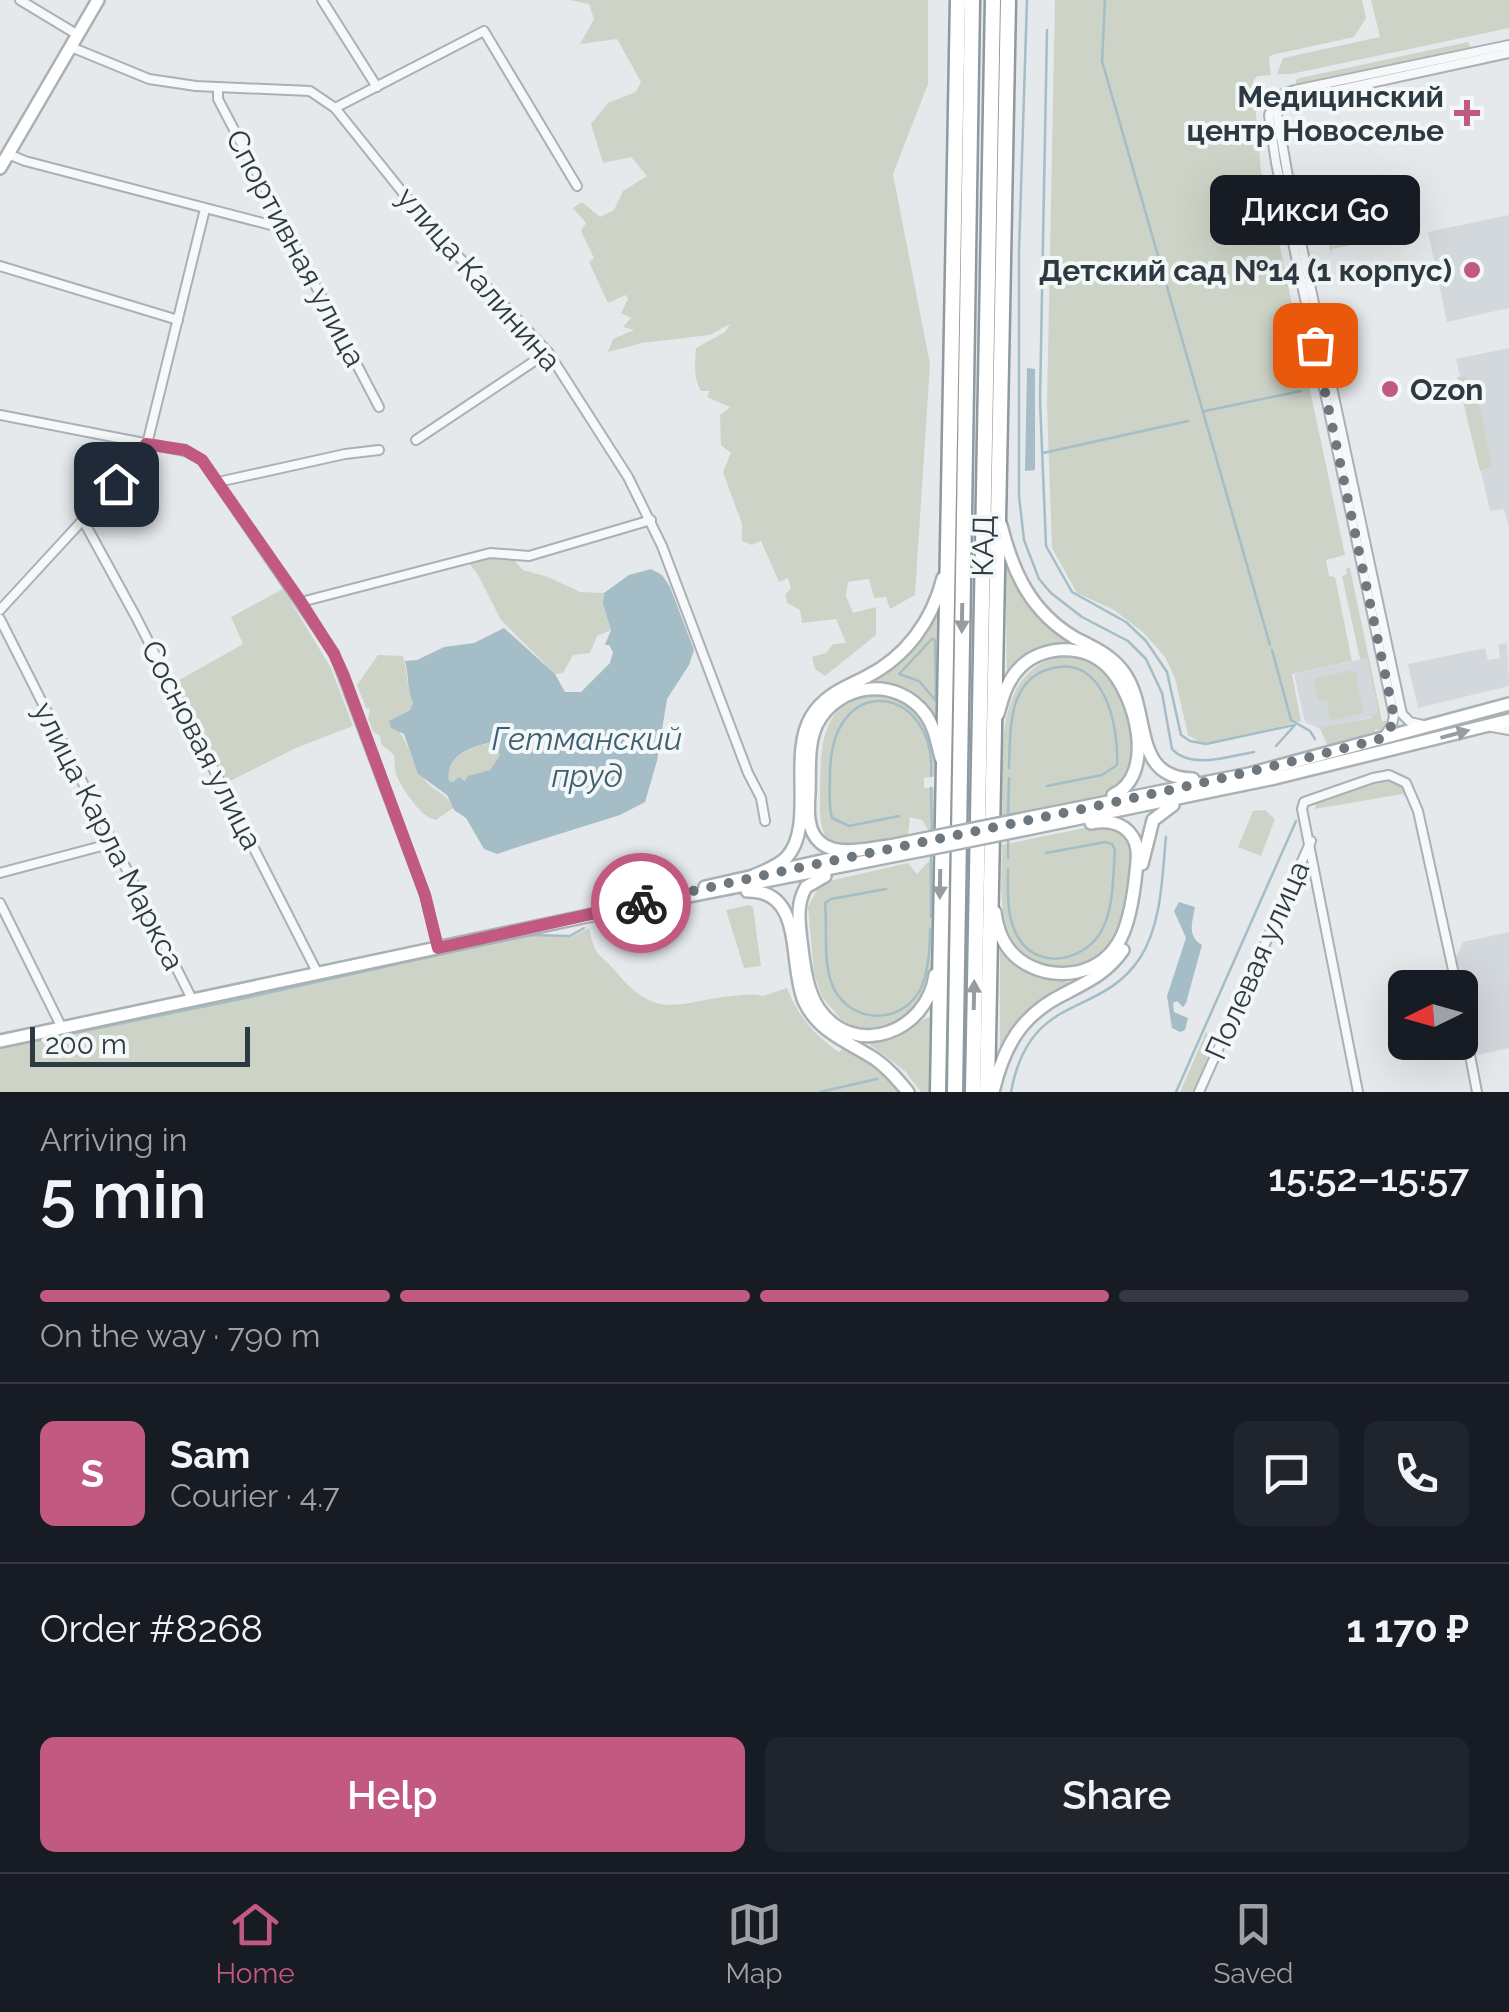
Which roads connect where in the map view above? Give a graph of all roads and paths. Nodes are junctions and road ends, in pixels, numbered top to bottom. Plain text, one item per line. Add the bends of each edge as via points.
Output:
1 (20, 0) edge
2 (98, 0) edge
3 (322, 0) edge
4 (958, 0) edge
5 (972, 0) edge
6 (993, 0) edge
7 (1008, 0) edge
8 (74, 41) junction
9 (1509, 44) edge
10 (1509, 52) edge
11 (218, 86) junction
12 (377, 87) junction
13 (1278, 101) junction
14 (335, 108) junction
15 (968, 136) junction
16 (8, 154) junction
17 (0, 168) edge
18 (577, 186) dead end
19 (205, 209) junction
20 (286, 229) junction
21 (0, 266) edge
22 (953, 286) junction
23 (178, 320) junction
24 (548, 352) junction
25 (380, 407) dead end
26 (0, 416) edge
27 (416, 440) dead end
28 (146, 444) junction
29 (379, 450) dead end
30 (218, 482) junction
31 (996, 491) junction
32 (950, 514) junction
33 (83, 520) junction
34 (652, 520) junction
35 (301, 602) junction
36 (0, 610) edge
37 (0, 619) edge
38 (3, 633) edge
39 (1509, 704) edge
40 (1509, 720) edge
41 (1428, 726) junction
42 (1488, 726) junction
43 (1509, 730) edge
44 (994, 733) junction
45 (1383, 738) junction
46 (943, 767) junction
47 (1267, 768) junction
48 (1215, 791) junction
49 (1051, 813) junction
50 (765, 821) dead end
51 (1027, 824) junction
52 (1042, 826) junction
53 (1311, 841) junction
54 (113, 843) junction
55 (888, 846) junction
56 (906, 848) junction
57 (862, 863) junction
58 (991, 863) junction
59 (0, 873) edge
60 (753, 876) junction
61 (692, 898) junction
62 (0, 903) edge
63 (609, 912) junction
64 (939, 931) junction
65 (438, 948) junction
66 (1453, 970) edge
67 (318, 972) junction
68 (192, 999) junction
69 (62, 1028) junction
70 (0, 1040) edge
71 (1472, 1060) edge
72 (1202, 1079) junction
73 (908, 1092) edge
74 (938, 1092) edge
75 (955, 1092) edge
76 (973, 1092) edge
77 (990, 1092) edge
78 (1199, 1092) edge
79 (1208, 1092) edge
80 (1358, 1092) edge
81 (1478, 1092) edge

1 - 8 street, улица Калинина
2 - 8 main road
3 - 12 street
4 - 22 highway
5 - 15 highway, КАД
76 -> 6 highway, КАД
7 - 31 highway
8 - 11 street, улица Калинина via 150,79
8 - 16 main road
9 - 13 street
10 - 13 street
11 - 14 street, улица Калинина via 310,91
11 - 20 street, Спортивная улица via 218,99
12 - 14 street
12 - 18 street via 484,30
13 - 41 street via 1292,205 1402,714
13 - 45 street via 1269,115 1276,164 1394,716
14 - 24 street, улица Калинина via 428,224
15 - 22 highway
15 -> 75 highway, КАД
16 - 17 main road
16 - 19 street
19 - 20 street
19 - 23 street
20 - 25 street, Спортивная улица
21 - 23 street
22 - 32 highway
23 - 28 street
24 - 27 street
24 - 34 street, улица Калинина
26 - 28 street
28 - 30 street via 194,454
28 - 33 street
29 - 30 street
30 - 35 street
31 - 44 highway
31 - 47 main road via 1023,589 1048,618 1120,668 1160,770 1191,780
32 - 46 highway
32 - 60 main road via 943,581 926,622 904,650 830,696 810,718 794,847
33 - 36 street
33 - 67 street, Сосновая улица
34 - 35 street via 528,556 490,554
34 - 50 street, улица Калинина
35 - 65 street via 344,676 425,895
37 - 38 street, улица Карла Маркса
38 - 54 street, улица Карла Маркса
39 - 41 main road
40 - 42 main road
41 - 45 main road
42 - 43 street
48 -> 42 main road
44 - 49 main road via 1014,673 1044,652 1084,652 1114,675 1136,738 1132,781 1108,798
44 - 58 highway
45 - 47 main road
46 - 55 main road via 925,713 888,690 843,696 818,722 810,756 813,834 842,851
46 -> 64 highway
47 - 49 main road
48 - 52 main road
48 - 77 main road via 1166,808 1153,820 1125,947 1107,970 1025,1020
49 - 51 main road
51 - 52 main road
51 - 56 main road, bridge
52 - 58 main road via 1103,821 1123,827 1136,842 1128,923 1102,962 1046,973 1012,954 997,926
53 - 66 street via 1304,802 1395,776 1413,794
53 - 72 street, Полевая улица
53 - 80 street
54 - 59 street
54 - 68 street, улица Карла Маркса
55 - 56 main road
55 - 60 main road
56 - 57 main road
57 - 61 main road
57 - 64 main road via 816,879 798,910 806,974 830,1020 854,1034 879,1036 914,1020 934,984
58 - 77 highway
60 - 63 main road
61 - 63 main road
61 - 73 main road via 746,891 774,895 789,916 806,1006 829,1032 879,1062
62 - 69 street
63 - 65 main road
64 - 74 highway
65 - 67 main road
67 - 68 main road
68 - 69 main road
69 - 70 main road
71 - 81 street
72 - 78 street, Полевая улица
72 - 79 street, Полевая улица

